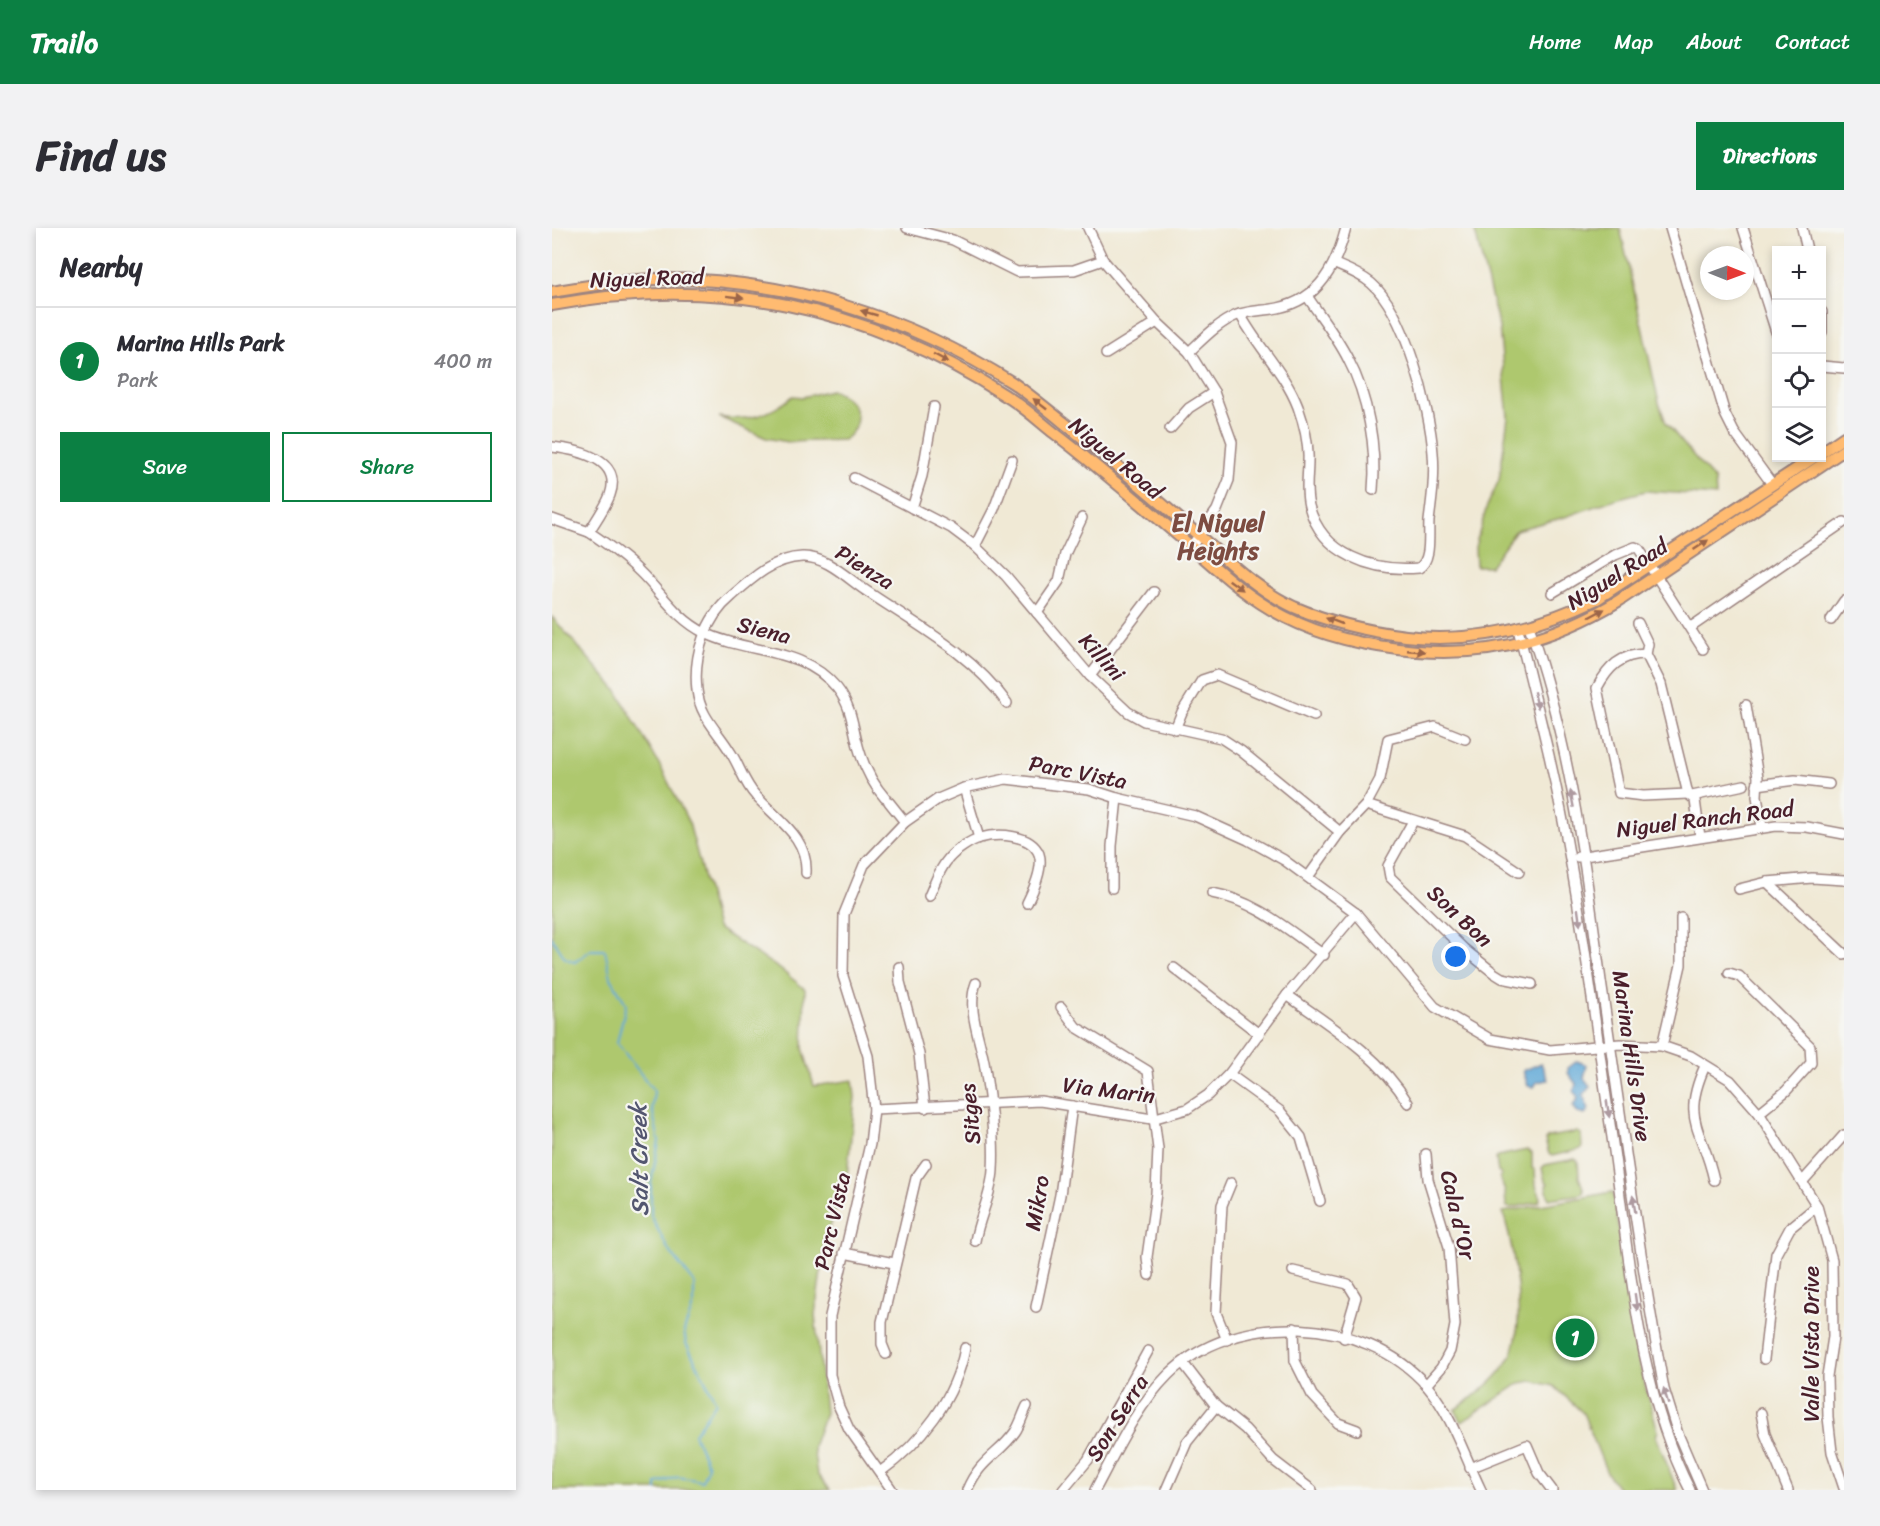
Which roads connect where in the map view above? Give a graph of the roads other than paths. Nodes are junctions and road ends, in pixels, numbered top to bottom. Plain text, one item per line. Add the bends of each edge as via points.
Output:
1 (907, 228) edge
2 (1088, 228) edge
3 (1346, 228) edge
4 (1670, 228) edge
5 (1743, 228) edge
6 (1802, 228) edge
7 (1806, 246) edge
8 (1103, 260) junction
9 (1335, 264) junction
10 (552, 292) edge
11 (1307, 296) junction
12 (552, 305) edge
13 (1240, 314) junction
14 (1772, 319) edge
15 (1157, 322) junction
16 (1189, 352) junction
17 (1106, 354) dead end
18 (1826, 366) edge
19 (1844, 368) edge
20 (1214, 392) junction
21 (934, 407) dead end
22 (1170, 429) dead end
23 (1844, 437) edge
24 (552, 447) edge
25 (1826, 449) edge
26 (1844, 450) edge
27 (1012, 460) dead end
28 (1807, 462) edge
29 (1814, 470) junction
30 (854, 478) dead end
31 (1772, 484) junction
32 (1374, 490) dead end
33 (912, 508) junction
34 (1082, 518) dead end
35 (552, 519) edge
36 (1739, 519) junction
37 (1844, 522) edge
38 (589, 532) junction
39 (1198, 535) junction
40 (975, 546) junction
41 (1191, 547) junction
42 (1649, 566) junction
43 (1655, 575) junction
44 (1154, 592) dead end
45 (1552, 593) dead end
46 (1844, 601) edge
47 (1037, 613) junction
48 (1830, 620) dead end
49 (1638, 623) dead end
50 (1529, 626) junction
51 (1691, 627) junction
52 (1518, 629) junction
53 (704, 633) junction
54 (1534, 639) junction
55 (1521, 644) junction
56 (1704, 649) dead end
57 (1646, 654) junction
58 (1090, 676) junction
59 (1007, 703) dead end
60 (1746, 705) dead end
61 (1314, 716) dead end
62 (1175, 729) junction
63 (1465, 739) dead end
64 (1829, 784) dead end
65 (1744, 785) dead end
66 (1757, 785) junction
67 (964, 788) junction
68 (1690, 795) junction
69 (1118, 798) junction
70 (1366, 805) junction
71 (1413, 821) junction
72 (905, 822) junction
73 (1762, 827) junction
74 (1340, 832) junction
75 (1844, 834) edge
76 (1700, 837) junction
77 (979, 838) junction
78 (1584, 856) junction
79 (1570, 859) junction
80 (1519, 872) dead end
81 (806, 873) dead end
82 (1308, 877) junction
83 (1844, 880) edge
84 (1767, 882) junction
85 (1112, 888) dead end
86 (1739, 889) dead end
87 (1212, 893) dead end
88 (929, 896) dead end
89 (1027, 903) dead end
90 (1356, 913) junction
91 (1681, 918) dead end
92 (1844, 954) edge
93 (1324, 955) junction
94 (899, 967) dead end
95 (1174, 968) dead end
96 (1729, 973) dead end
97 (976, 982) dead end
98 (1532, 984) dead end
99 (1287, 995) junction
100 (1061, 1007) dead end
101 (1259, 1035) junction
102 (1598, 1044) junction
103 (1610, 1044) junction
104 (1662, 1046) junction
105 (1705, 1066) junction
106 (1229, 1074) junction
107 (1407, 1102) dead end
108 (990, 1104) junction
109 (1072, 1106) junction
110 (925, 1108) junction
111 (874, 1109) junction
112 (1759, 1113) junction
113 (1152, 1119) junction
114 (1844, 1135) edge
115 (1426, 1154) dead end
116 (926, 1164) dead end
117 (1714, 1180) dead end
118 (1803, 1181) junction
119 (1232, 1183) dead end
120 (1320, 1201) dead end
121 (1817, 1206) junction
122 (975, 1241) dead end
123 (844, 1253) junction
124 (894, 1263) junction
125 (1293, 1271) dead end
126 (1149, 1275) dead end
127 (1036, 1307) dead end
128 (1294, 1328) junction
129 (1833, 1337) junction
130 (1344, 1338) junction
131 (1844, 1338) edge
132 (1227, 1340) junction
133 (965, 1348) dead end
134 (1148, 1351) dead end
135 (886, 1354) dead end
136 (1764, 1359) dead end
137 (1183, 1363) junction
138 (1426, 1385) junction
139 (1027, 1406) dead end
140 (1216, 1406) junction
141 (1761, 1413) dead end
142 (1357, 1430) dead end
143 (1470, 1468) junction
144 (880, 1472) junction
145 (1844, 1488) edge
146 (892, 1490) edge
147 (967, 1490) edge
148 (1063, 1490) edge
149 (1095, 1490) edge
150 (1166, 1490) edge
151 (1312, 1490) edge
152 (1481, 1490) edge
153 (1552, 1490) edge
154 (1690, 1490) edge
155 (1702, 1490) edge
156 (1788, 1490) edge

1 - 8 street via 952,240 1017,272 1074,270
2 - 8 street
3 - 9 street
4 - 31 street via 1725,414
5 - 14 street
6 - 7 street
8 - 15 street
9 - 11 street via 1324,282
9 - 13 street via 1360,275 1383,296 1420,384 1430,430 1434,478 1423,566 1413,569 1360,562 1329,542 1309,506 1309,459 1298,406
39 -> 10 main road, Niguel Road via 1015,385 941,342 881,316 792,292 720,282 660,279
11 - 13 street via 1291,305
11 - 32 street via 1347,357 1362,391 1375,468
12 -> 41 main road, Niguel Road via 663,292 713,294 785,304 876,329 934,354 1008,397
13 - 16 street via 1215,328
15 - 16 street
15 - 17 street
16 - 20 street
18 - 19 street
20 - 22 street via 1189,408
20 - 39 street via 1232,442 1229,480 1217,510
21 - 33 street
23 - 25 main road
24 - 38 street via 598,459 612,475 610,495
26 - 29 main road, Niguel Road
27 - 40 street
28 - 31 main road, Niguel Road
29 - 31 main road via 1806,469 1784,483
29 - 36 main road, Niguel Road
30 - 33 street, Killini
31 - 36 main road via 1771,492 1743,511
31 - 42 main road, Niguel Road
33 - 40 street, Killini via 951,528
34 - 47 street via 1065,554 1059,581
35 - 38 street, Siena
43 -> 36 main road, Niguel Road
37 - 51 street
38 - 53 street, Siena via 641,573 672,611
39 - 41 street
52 -> 39 main road, Niguel Road via 1486,636 1433,639 1360,630 1293,606 1227,562
40 - 47 street, Killini
41 -> 55 main road, Niguel Road via 1220,574 1286,618 1353,642 1442,653
42 - 43 street
42 - 45 street via 1635,547
42 - 50 main road, Niguel Road via 1597,599
43 - 51 street
54 -> 43 main road, Niguel Road via 1597,614
44 - 58 street
46 - 48 street
47 - 58 street, Killini
49 - 57 street via 1648,644
50 - 52 main road, Niguel Road
50 - 54 street, Marina Hills Drive
51 - 56 street
52 - 55 street, Marina Hills Drive
53 - 59 street, Pienza via 726,600 777,561 803,557 817,560 839,570 939,637 997,688
53 - 72 street, Siena via 747,648 801,659 819,670 837,688 852,713 874,785
53 - 81 street, Pienza via 696,662 697,692 704,717 756,797 786,823 798,840
54 - 55 main road, Niguel Road
78 -> 54 street, Marina Hills Drive
55 -> 79 street, Marina Hills Drive
57 - 68 street via 1661,684
57 - 68 street via 1612,664 1597,688 1619,793
58 - 62 street, Killini via 1125,714
60 - 66 street
61 - 62 street via 1217,675 1202,680
62 - 74 street, Killini via 1221,738 1234,746
63 - 70 street via 1435,727 1388,739 1380,779
64 - 66 street via 1795,780
65 - 68 street
66 - 73 street
67 - 69 street, Parc Vista via 1006,779 1089,789
67 - 72 street, Parc Vista via 938,799
67 - 77 street
68 - 76 street
69 - 82 street, Parc Vista via 1195,816 1248,840
69 - 85 street
70 - 71 street
70 - 74 street
71 - 80 street via 1465,836
71 - 98 street, Son Bon via 1388,866 1390,877 1494,973
72 - 111 street, Parc Vista via 864,865 844,914 843,976 868,1056
73 - 75 street, Niguel Ranch Road via 1807,827
73 - 76 street, Niguel Ranch Road
74 - 82 street
76 - 78 street, Niguel Ranch Road
77 - 88 street via 942,866
77 - 89 street via 1022,838 1038,852 1035,887
78 - 79 street, Niguel Ranch Road
78 - 103 street, Marina Hills Drive
79 -> 102 street, Marina Hills Drive
82 - 90 street, Parc Vista
83 - 84 street
84 - 86 street
84 - 92 street
87 - 93 street via 1236,898
90 - 93 street, Via Marin
90 - 102 street, Parc Vista via 1435,1006 1490,1039 1550,1050
91 - 104 street via 1681,965
93 - 99 street, Via Marin
94 - 110 street via 919,1054
95 - 101 street
96 - 112 street via 1739,976 1810,1046 1811,1063
97 - 108 street, Sitges via 972,994 974,1016
99 - 101 street, Via Marin
99 - 107 street via 1371,1056 1396,1083
100 - 113 street via 1076,1027 1148,1071
101 - 106 street, Via Marin
102 - 103 street, Valle Vista Drive
102 -> 154 street, Marina Hills Drive via 1638,1315 1654,1393 1673,1457
103 - 104 street, Valle Vista Drive
155 -> 103 street, Marina Hills Drive via 1664,1389
104 - 105 street, Valle Vista Drive via 1691,1056
105 - 112 street, Valle Vista Drive via 1730,1080
105 - 117 street via 1692,1108
106 - 113 street, Via Marin via 1187,1109
106 - 120 street via 1280,1112 1301,1137
108 - 109 street, Via Marin via 1040,1101
108 - 110 street, Via Marin
108 - 122 street, Sitges via 993,1170
109 - 113 street, Via Marin
109 - 127 street, Mikro via 1060,1195
110 - 111 street, Via Marin
111 - 123 street, Parc Vista via 870,1144
112 - 118 street, Valle Vista Drive
113 - 126 street via 1158,1149 1147,1257
114 - 118 street
115 - 138 street, Cala d'Or via 1428,1179 1449,1247 1455,1325 1450,1351
116 - 124 street via 916,1178
118 - 121 street, Valle Vista Drive
119 - 132 street via 1221,1205 1216,1313
121 - 129 street, Valle Vista Drive via 1832,1260
121 - 136 street via 1791,1228 1776,1254
123 - 124 street
123 - 144 street, Parc Vista via 830,1316 830,1375 849,1429
124 - 135 street via 880,1332
125 - 130 street via 1348,1284 1356,1297
128 - 130 street, Son Serra
128 - 132 street, Son Serra via 1260,1330
128 - 142 street via 1295,1361 1312,1395 1338,1423
129 - 131 street
129 - 145 street, Valle Vista Drive via 1827,1376 1828,1417 1832,1452
130 - 138 street, Son Serra via 1370,1345 1401,1363
132 - 137 street, Son Serra
133 - 144 street via 950,1394 908,1448
134 - 148 street via 1088,1460
137 - 140 street
137 - 149 street, Son Serra via 1148,1399
138 - 143 street, Son Serra via 1448,1417
139 - 147 street via 1015,1432 988,1457
140 - 150 street via 1187,1443
140 - 151 street via 1245,1429 1273,1460
141 - 156 street
143 - 152 street, Son Serra
143 - 153 street via 1527,1445 1539,1473
144 - 146 street, Parc Vista

